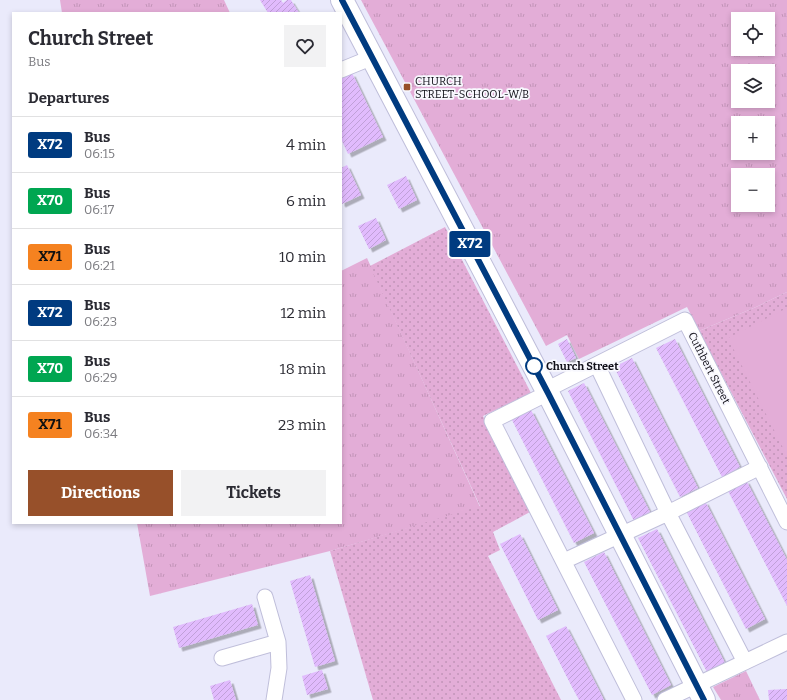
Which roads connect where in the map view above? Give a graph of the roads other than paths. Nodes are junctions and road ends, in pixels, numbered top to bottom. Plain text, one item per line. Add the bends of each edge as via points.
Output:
1 (342, 0) edge
2 (373, 57) junction
3 (342, 70) edge
4 (597, 365) junction
5 (547, 392) junction
6 (760, 467) junction
7 (668, 513) junction
8 (787, 522) edge
9 (621, 536) junction
10 (564, 561) junction
11 (265, 597) dead end
12 (278, 642) junction
13 (787, 642) edge
14 (222, 658) dead end
15 (745, 662) junction
16 (700, 693) edge
17 (274, 700) edge
18 (634, 700) edge
19 (665, 700) edge

1 - 2 highway
2 - 3 street
2 - 5 highway
4 - 5 street, Cuthbert Street
4 - 6 street, Cuthbert Street via 685,320
4 - 7 street
5 - 9 highway
5 - 10 street, Cuthbert Street via 492,421
6 - 7 street
6 - 8 street, Cuthbert Street
7 - 9 street
7 - 15 street
9 - 10 street
9 - 16 highway
10 - 18 street
11 - 12 street
12 - 14 street
12 - 17 street via 279,668
13 - 15 street
15 - 16 street
16 - 19 street

